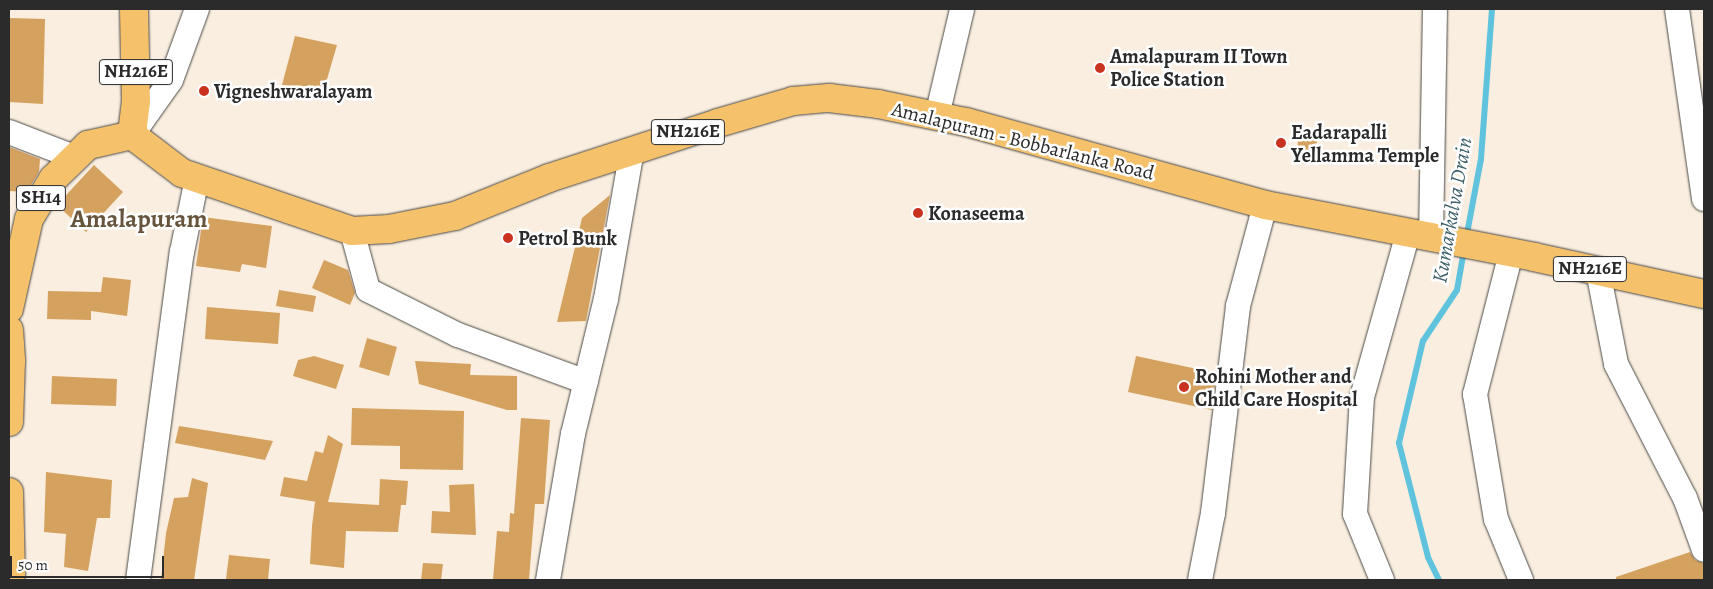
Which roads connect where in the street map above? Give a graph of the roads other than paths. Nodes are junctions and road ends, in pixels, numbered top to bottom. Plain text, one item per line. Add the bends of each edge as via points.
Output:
1 (134, 9) edge
2 (197, 9) edge
3 (962, 9) edge
4 (1435, 9) edge
5 (1677, 9) edge
6 (937, 116) junction
7 (9, 132) edge
8 (132, 135) junction
9 (632, 150) junction
10 (74, 157) junction
11 (197, 178) junction
12 (1704, 199) edge
13 (1265, 205) junction
14 (352, 232) junction
15 (1442, 240) junction
16 (1511, 253) junction
17 (1598, 271) junction
18 (1704, 294) edge
19 (9, 309) edge
20 (9, 330) edge
21 (586, 382) junction
22 (9, 422) edge
23 (9, 492) edge
24 (1704, 550) edge
25 (9, 576) edge
26 (138, 580) edge
27 (548, 580) edge
28 (1200, 580) edge
29 (1382, 580) edge
30 (1521, 580) edge

1 - 8 main road, NH216E via 136,101
2 - 8 street via 171,80
3 - 6 street
4 - 15 street
5 - 12 street
6 - 9 main road, Amalapuram - Bobbarlanka Road / NH216E via 829,98 793,101
6 - 13 main road, Amalapuram - Bobbarlanka Road / NH216E
7 - 10 street
8 - 10 main road, SH14 via 88,145
8 - 11 main road, Amalapuram - Bobbarlanka Road / NH216E via 182,173
9 - 14 main road, Amalapuram - Bobbarlanka Road / NH216E via 549,178 455,216 389,229
9 - 21 street via 606,299
10 - 19 main road, SH14 via 53,179 29,220
11 - 14 main road, Amalapuram - Bobbarlanka Road / NH216E
11 - 26 street via 182,252
13 - 15 main road, Amalapuram - Bobbarlanka Road / NH216E
13 - 28 street via 1238,306 1213,513
14 - 21 street via 368,290 458,335
15 - 16 main road, Amalapuram - Bobbarlanka Road / NH216E
15 - 29 street via 1362,398 1355,514
16 - 17 main road, Amalapuram - Bobbarlanka Road / NH216E
16 - 30 street via 1475,394 1496,519
17 - 18 main road, Amalapuram - Bobbarlanka Road / NH216E
17 - 24 street via 1616,364 1685,498
20 - 22 main road
21 - 27 street via 573,434
23 - 25 main road

